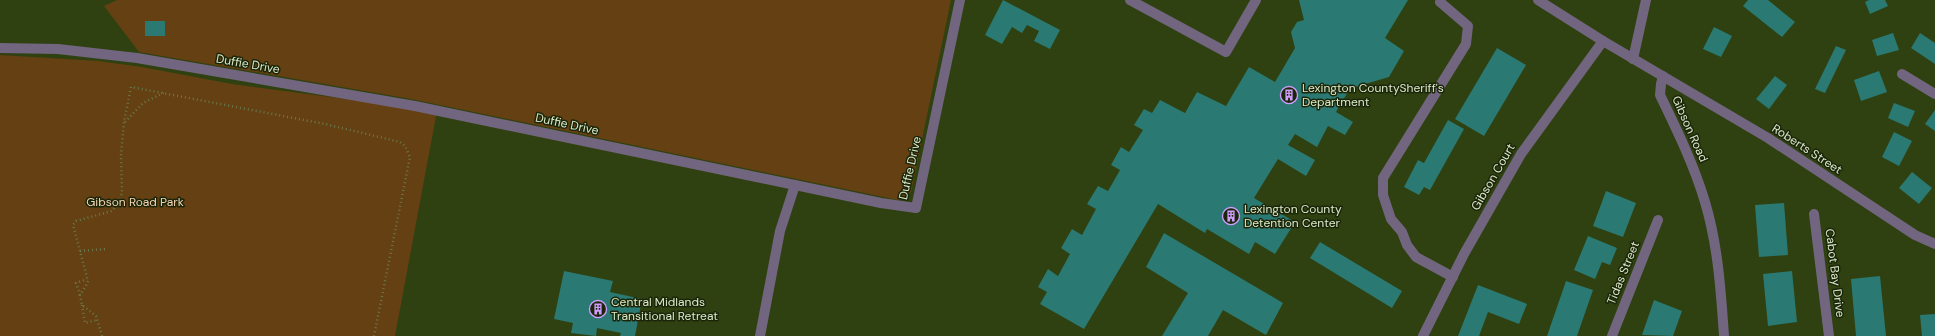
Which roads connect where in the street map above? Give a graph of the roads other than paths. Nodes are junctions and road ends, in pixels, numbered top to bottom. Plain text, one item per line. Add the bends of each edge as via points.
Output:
1 (960, 0) edge
2 (1256, 0) edge
3 (1441, 0) edge
4 (1538, 0) edge
5 (1646, 0) edge
6 (1134, 1) edge
7 (1603, 41) junction
8 (0, 48) edge
9 (1633, 59) junction
10 (1902, 74) dead end
11 (1663, 76) junction
12 (1935, 94) edge
13 (795, 185) junction
14 (1814, 214) dead end
15 (1658, 220) dead end
16 (1935, 244) edge
17 (1453, 277) junction
18 (760, 336) edge
19 (1423, 336) edge
20 (1612, 336) edge
21 (1724, 336) edge
22 (1829, 336) edge

1 - 13 street, Duffie Drive via 916,208
2 - 6 street via 1226,52
3 - 17 street via 1440,2 1468,26 1466,44 1383,178 1383,195 1391,219 1416,257
4 - 7 street
5 - 9 street
7 - 9 street
7 - 17 street, Gibson Court via 1520,154
8 - 13 street, Duffie Drive via 58,49 137,58 407,105
9 - 11 street
10 - 12 street
11 - 16 street, Roberts Street via 1768,138 1914,235
11 - 21 street, Gibson Road via 1660,95 1692,164 1707,210 1713,238
13 - 18 street via 780,231
14 - 22 street, Cabot Bay Drive
15 - 20 street, Tidas Street
17 - 19 street, Gibson Court

